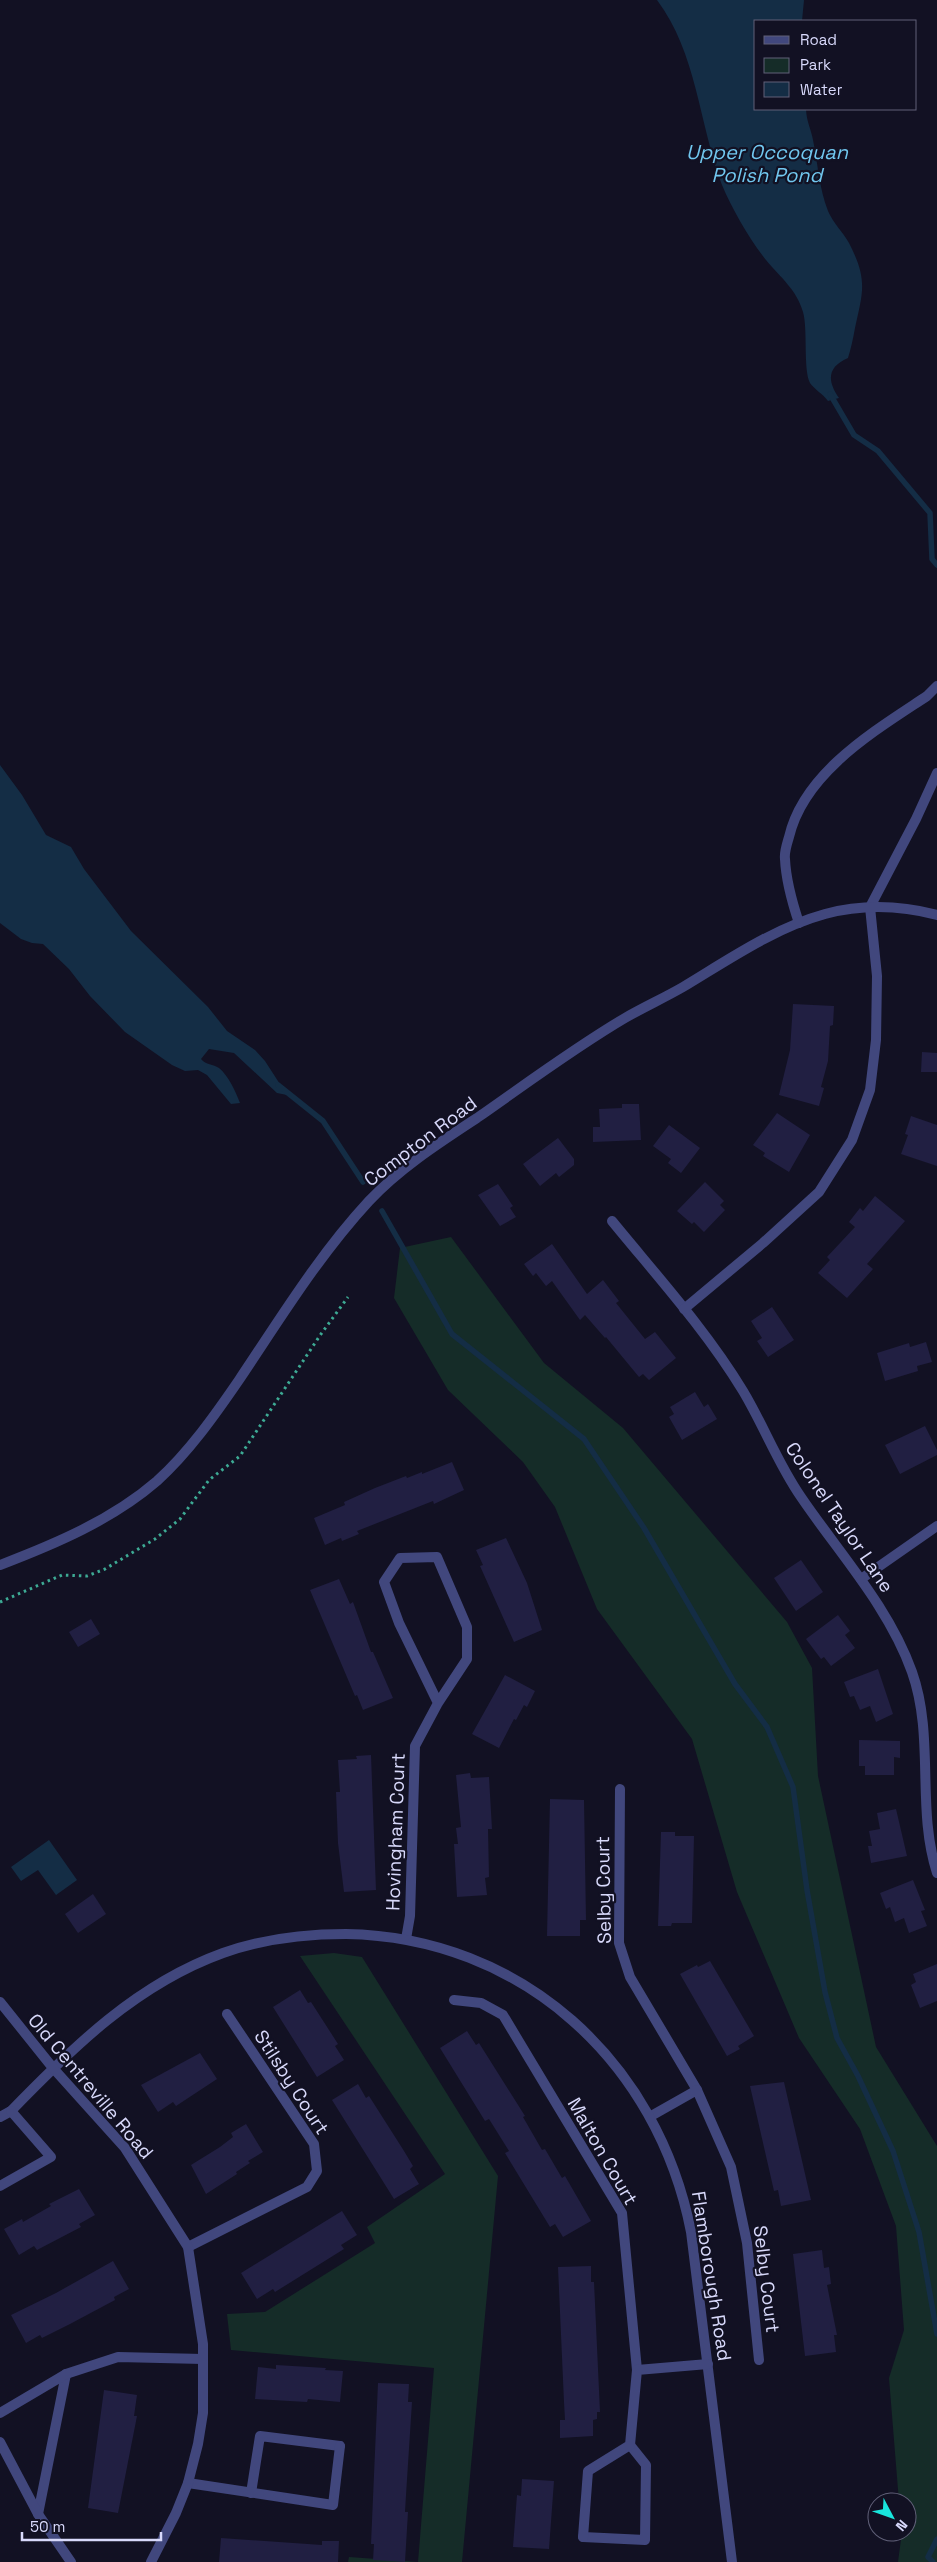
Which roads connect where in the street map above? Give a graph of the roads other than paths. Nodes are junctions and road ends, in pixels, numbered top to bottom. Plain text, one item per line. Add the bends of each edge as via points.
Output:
1 (937, 686) edge
2 (937, 773) edge
3 (870, 906) junction
4 (937, 915) edge
5 (798, 923) junction
6 (612, 1221) dead end
7 (684, 1309) junction
8 (937, 1526) edge
9 (0, 1565) edge
10 (860, 1579) junction
11 (438, 1703) junction
12 (620, 1789) dead end
13 (937, 1873) edge
14 (406, 1939) junction
15 (454, 2000) dead end
16 (0, 2002) edge
17 (226, 2014) dead end
18 (53, 2068) junction
19 (697, 2090) junction
20 (11, 2111) junction
21 (651, 2116) junction
22 (0, 2117) edge
23 (0, 2186) edge
24 (188, 2247) junction
25 (203, 2358) junction
26 (758, 2360) dead end
27 (708, 2364) junction
28 (637, 2370) junction
29 (66, 2374) junction
30 (0, 2413) edge
31 (0, 2442) edge
32 (630, 2445) junction
33 (188, 2483) junction
34 (251, 2493) junction
35 (38, 2514) junction
36 (70, 2562) edge
37 (151, 2562) edge
38 (732, 2562) edge

1 - 5 street via 856,743 807,797 792,823 784,858
2 - 3 street
3 - 4 street, Compton Road via 911,908
3 - 5 street, Compton Road
3 - 7 street via 876,976 876,1040 870,1090 852,1140 819,1192
5 - 9 street, Compton Road via 728,958 625,1019 413,1162 387,1183 353,1219 312,1272 228,1396 173,1466 135,1498 80,1531
6 - 7 street, Colonel Taylor Lane
7 - 10 street, Colonel Taylor Lane via 743,1392 800,1495
8 - 10 street
10 - 13 street, Colonel Taylor Lane via 901,1646 921,1708 928,1832
11 - 11 street, Hovingham Court via 467,1659 467,1627 437,1557 400,1558 384,1582 399,1623
11 - 14 street, Hovingham Court via 415,1746 410,1916
12 - 19 street, Selby Court via 619,1943 630,1976
14 - 18 street, Flamborough Road via 320,1934 271,1940 223,1953 180,1971 142,1993
14 - 21 street, Flamborough Road via 488,1966 566,2014 621,2071
15 - 28 street, Malton Court via 481,2003 503,2015 622,2213
16 - 18 street, Old Centreville Road
17 - 24 street, Stilsby Court via 314,2144 317,2171 307,2187
18 - 20 street, Flamborough Road
18 - 24 street, Old Centreville Road via 125,2148
19 - 21 street
19 - 26 street, Selby Court via 731,2168 747,2243
20 - 22 street, Flamborough Road
20 - 23 street via 51,2157
21 - 27 street, Flamborough Road via 671,2158 686,2206
24 - 25 street, Old Centreville Road
25 - 29 street via 118,2357
25 - 33 street, Old Centreville Road via 203,2413
27 - 28 street
27 - 38 street, Flamborough Road
28 - 32 street, Malton Court
29 - 30 street
29 - 35 street
31 - 35 street
32 - 32 street via 588,2471 583,2537 645,2540 646,2465
33 - 34 street
33 - 37 street, Old Centreville Road
34 - 34 street via 333,2505 340,2446 260,2436
35 - 36 street

